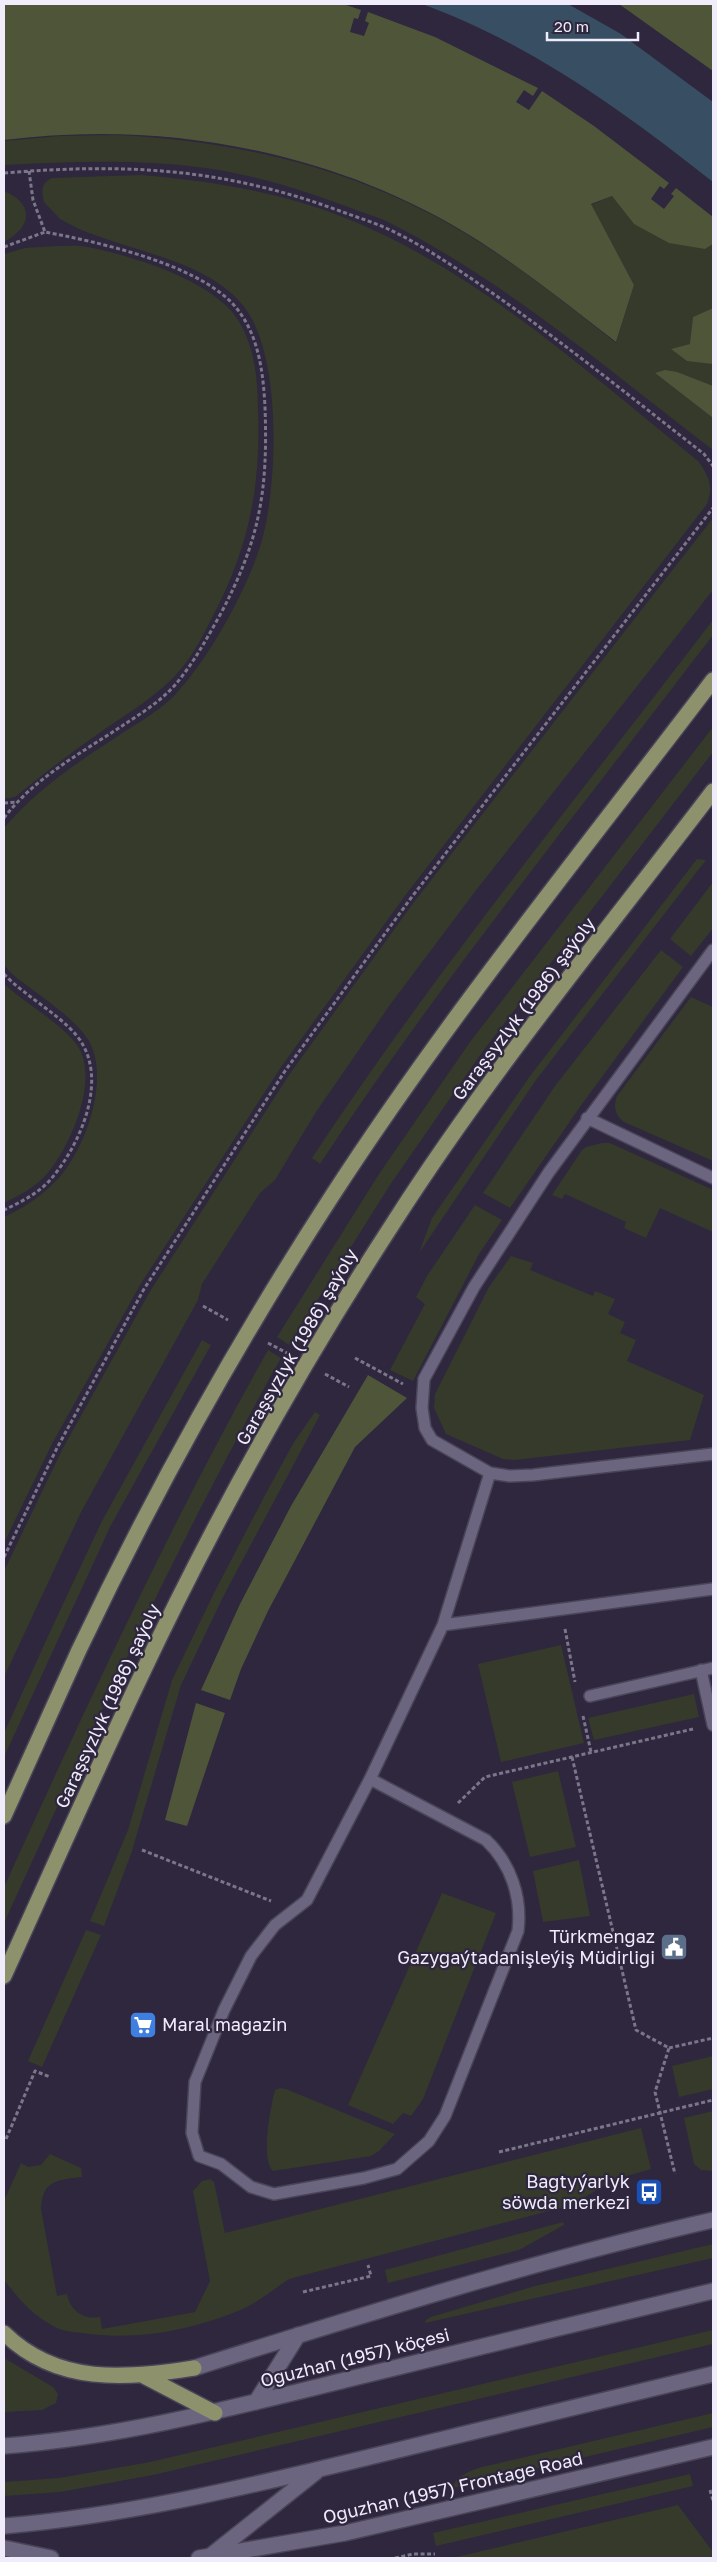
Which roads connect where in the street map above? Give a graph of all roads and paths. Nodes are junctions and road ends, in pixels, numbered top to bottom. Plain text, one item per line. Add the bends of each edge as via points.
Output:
1 (29, 171) junction
2 (4, 173) edge
3 (45, 232) junction
4 (4, 247) edge
5 (713, 466) edge
6 (713, 508) edge
7 (713, 680) edge
8 (713, 791) edge
9 (18, 802) junction
10 (4, 803) edge
11 (4, 818) edge
12 (713, 950) edge
13 (4, 974) edge
14 (587, 1118) junction
15 (713, 1178) edge
16 (4, 1210) edge
17 (203, 1306) dead end
18 (249, 1332) junction
19 (355, 1358) dead end
20 (306, 1364) junction
21 (349, 1387) dead end
22 (422, 1394) junction
23 (713, 1454) edge
24 (490, 1472) junction
25 (4, 1557) edge
26 (713, 1589) edge
27 (443, 1625) junction
28 (713, 1668) edge
29 (701, 1670) junction
30 (590, 1696) dead end
31 (583, 1715) dead end
32 (713, 1725) edge
33 (592, 1752) junction
34 (572, 1757) junction
35 (370, 1779) junction
36 (4, 1816) edge
37 (442, 1817) junction
38 (142, 1850) dead end
39 (294, 1910) junction
40 (4, 1976) edge
41 (713, 2038) edge
42 (669, 2048) junction
43 (50, 2077) dead end
44 (713, 2100) edge
45 (660, 2112) junction
46 (6, 2139) dead end
47 (499, 2152) dead end
48 (675, 2174) dead end
49 (713, 2220) edge
50 (368, 2265) dead end
51 (713, 2291) edge
52 (303, 2292) dead end
53 (4, 2333) edge
54 (298, 2335) junction
55 (713, 2374) edge
56 (144, 2376) junction
57 (256, 2402) junction
58 (215, 2413) junction
59 (4, 2446) edge
60 (713, 2448) edge
61 (320, 2469) junction
62 (710, 2490) dead end
63 (713, 2501) edge
64 (4, 2526) edge
65 (4, 2548) edge
66 (435, 2554) dead end
67 (204, 2557) edge
68 (51, 2558) edge
69 (394, 2558) edge

1 - 2 path
1 - 3 path via 33,200
1 - 5 path via 139,168 197,174 250,183 304,198 388,229 455,267 528,319 704,454
3 - 4 path
3 - 9 path via 88,240 174,269 230,301 249,328 257,347 264,392 266,442 263,493 250,554 196,659 173,688 154,704 42,781
6 - 25 path via 411,898 285,1071 144,1289 57,1448
7 - 18 main road via 443,1034 332,1196
8 - 20 main road, Garaşsyzlyk (1986) şaýoly via 447,1141
9 - 10 path
9 - 11 path
12 - 14 lane
13 - 16 path via 76,1036 87,1055 92,1082 83,1120 63,1163 33,1194
14 - 15 lane
14 - 22 lane via 474,1287 424,1379
17 - 18 path
18 - 20 path
18 - 36 main road via 153,1502 80,1649
19 - 22 path
20 - 21 path
20 - 40 main road, Garaşsyzlyk (1986) şaýoly via 219,1519 141,1675
22 - 24 lane via 425,1428 432,1440
23 - 24 lane via 533,1475 510,1476
24 - 27 lane
26 - 27 lane
27 - 35 lane
28 - 29 lane
29 - 30 lane
29 - 32 lane
31 - 33 path
32 - 33 path
33 - 34 path
34 - 37 path via 485,1777
34 - 42 path via 636,2030
35 - 37 lane
35 - 39 lane via 307,1900
37 - 39 lane via 486,1840 499,1853 513,1880 520,1912 518,1931 445,2116 429,2141 397,2169 274,2194 252,2188 221,2164 199,2156 192,2133 195,2082 224,2010 251,1956 275,1925
38 - 39 path
41 - 42 path
42 - 45 path via 655,2092
43 - 46 path via 35,2071
44 - 45 path
45 - 47 path
45 - 48 path
49 - 54 main road via 470,2283
50 - 52 path via 371,2276
51 - 57 main road, Oguzhan (1957) köçesi
53 - 56 main road via 53,2366 76,2372
54 - 56 main road via 194,2368
54 - 57 main road
55 - 61 main road
56 - 58 main road
57 - 58 main road, Oguzhan (1957) köçesi
58 - 59 main road, Oguzhan (1957) köçesi via 113,2433
60 - 67 main road, Oguzhan (1957) Frontage Road via 345,2533
61 - 64 main road via 130,2510
61 - 67 main road
62 - 63 path
65 - 68 main road
66 - 69 path

